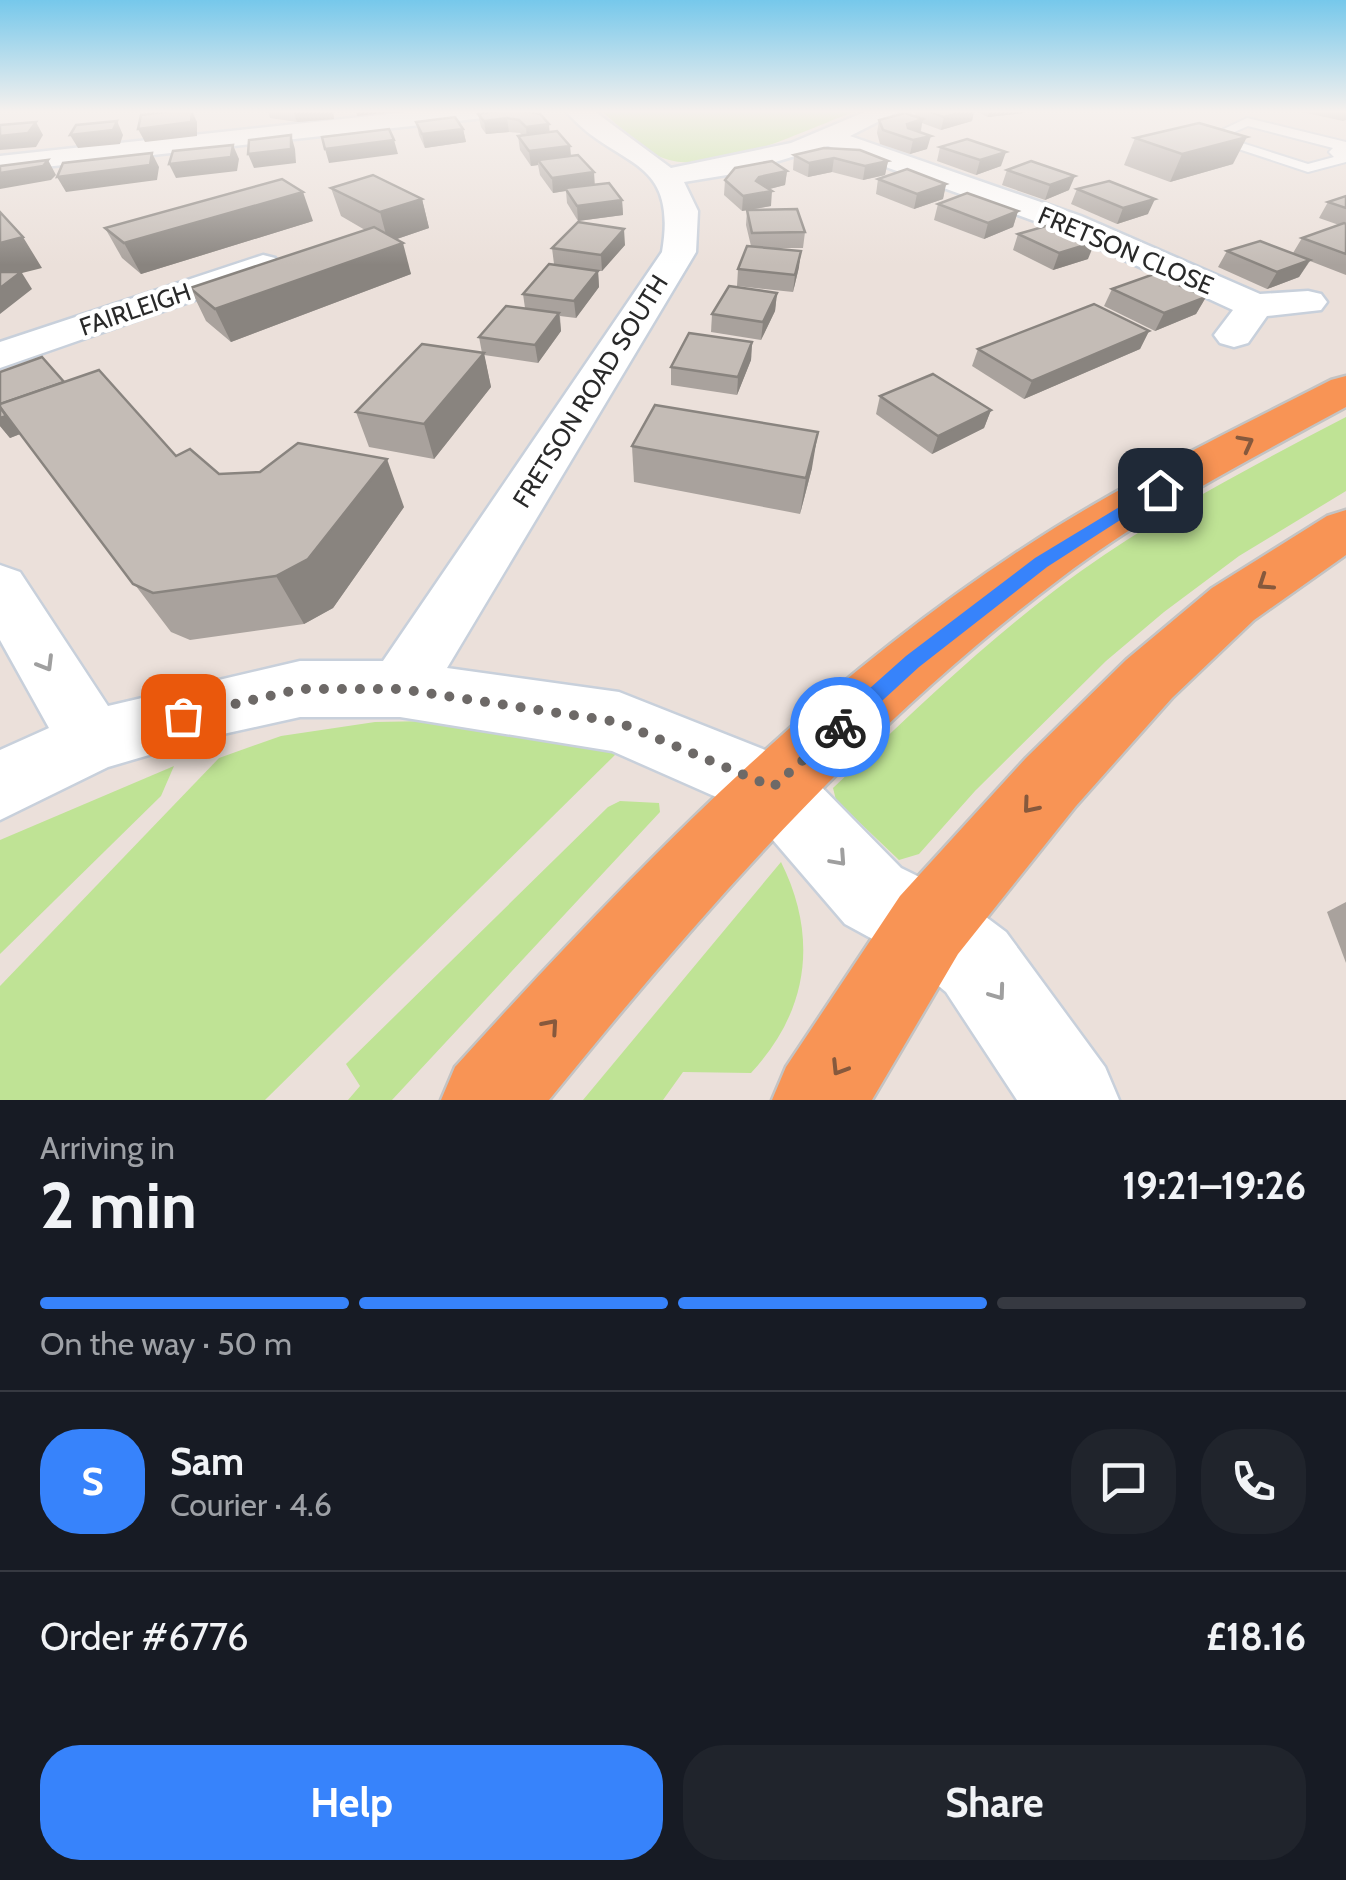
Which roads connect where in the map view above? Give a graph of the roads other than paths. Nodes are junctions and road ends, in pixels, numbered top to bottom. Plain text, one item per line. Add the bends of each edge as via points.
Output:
1 (646, 162) edge
2 (748, 162) edge
3 (899, 162) edge
4 (1290, 162) edge
5 (1330, 162) edge
6 (665, 177) junction
7 (291, 256) edge
8 (1308, 302) dead end
9 (0, 356) edge
10 (1346, 389) edge
11 (1346, 529) edge
12 (0, 587) edge
13 (400, 689) junction
14 (92, 741) junction
15 (0, 786) edge
16 (773, 787) junction
17 (930, 925) junction
18 (488, 1100) edge
19 (819, 1100) edge
20 (1072, 1100) edge

1 - 6 street
2 - 6 street
3 - 8 street, FRETSON CLOSE via 1070,223 1244,320
4 - 5 lane via 1308,168
6 - 13 street, FRETSON ROAD SOUTH via 683,221 679,252
7 - 9 street, FAIRLEIGH
16 -> 10 highway via 912,661 1041,563 1129,506
11 -> 17 highway via 1233,604 1149,679
12 -> 14 street
13 - 14 street via 300,689
13 - 16 street via 618,722
14 - 15 street
16 -> 17 street via 872,896
18 -> 16 highway
17 -> 19 highway
17 -> 20 street via 976,962

